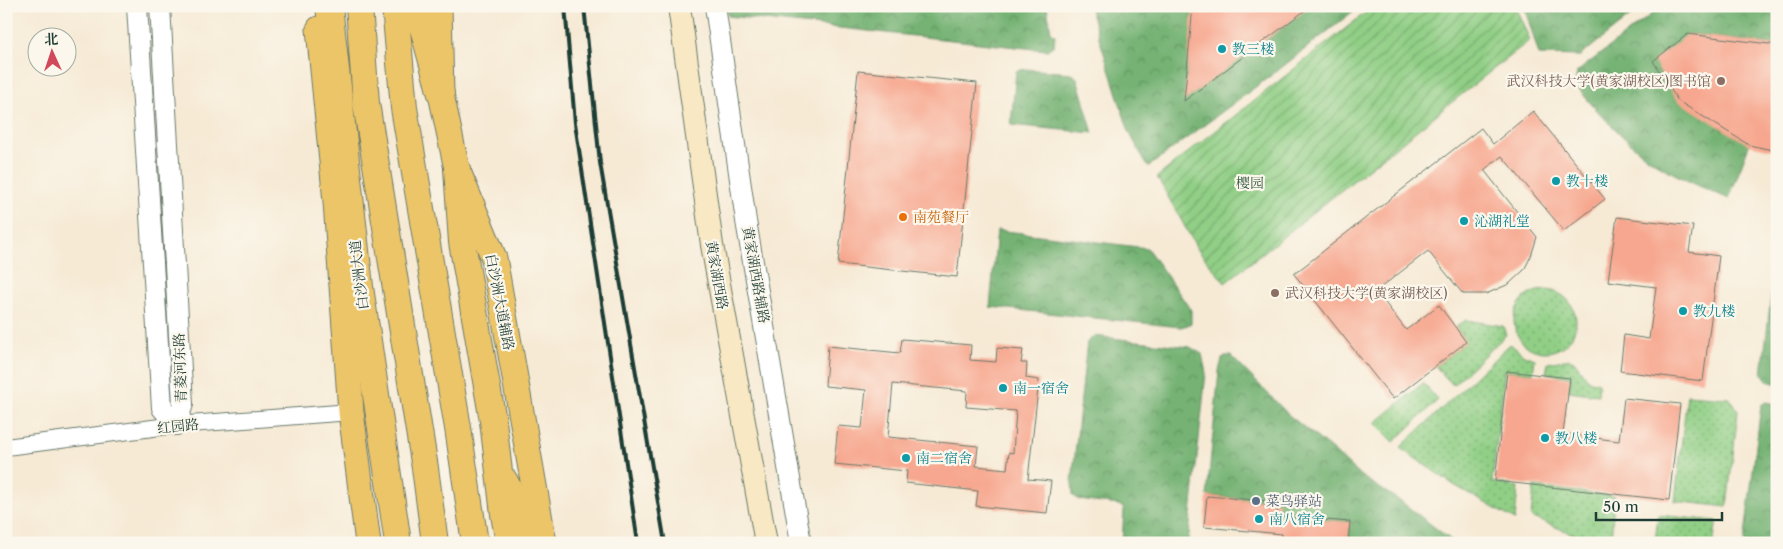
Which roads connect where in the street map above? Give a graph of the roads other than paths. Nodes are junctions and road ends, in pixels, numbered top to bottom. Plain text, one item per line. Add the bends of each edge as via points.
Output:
1 (137, 6) edge
2 (160, 6) edge
3 (316, 6) edge
4 (330, 6) edge
5 (359, 6) edge
6 (395, 6) edge
7 (417, 6) edge
8 (439, 6) edge
9 (678, 6) edge
10 (691, 6) edge
11 (715, 6) edge
12 (441, 94) junction
13 (457, 169) junction
14 (336, 202) junction
15 (462, 242) junction
16 (360, 287) junction
17 (351, 412) junction
18 (176, 425) junction
19 (458, 428) junction
20 (6, 447) edge
21 (425, 468) junction
22 (499, 470) junction
23 (368, 543) edge
24 (398, 543) edge
25 (435, 543) edge
26 (475, 543) edge
27 (509, 543) edge
28 (539, 543) edge
29 (544, 543) edge
30 (766, 543) edge
31 (775, 543) edge
32 (802, 543) edge

1 - 18 street, 青菱河东路 via 162,408
2 - 18 street, 青菱河东路 via 183,404
3 - 14 main road
4 - 16 highway, 白沙洲大道
5 - 21 highway via 366,103
6 - 19 highway via 404,108
7 - 12 highway
8 - 12 main road, 白沙洲大道辅路
9 - 30 main road, 黄家湖西路 via 712,245
10 - 31 main road, 黄家湖西路 via 732,305
11 - 32 street, 黄家湖西路辅路 via 746,221
12 - 13 main road, 白沙洲大道辅路
13 - 15 highway
13 - 29 main road, 白沙洲大道辅路 via 494,258
14 - 16 highway
14 - 17 main road
15 - 19 highway via 467,386
15 - 22 highway
16 - 21 highway
16 - 24 highway, 白沙洲大道
17 - 18 street, 红园路
17 - 23 main road
18 - 20 street, 红园路
19 - 26 highway
21 - 25 highway
22 - 27 highway
22 - 28 highway

